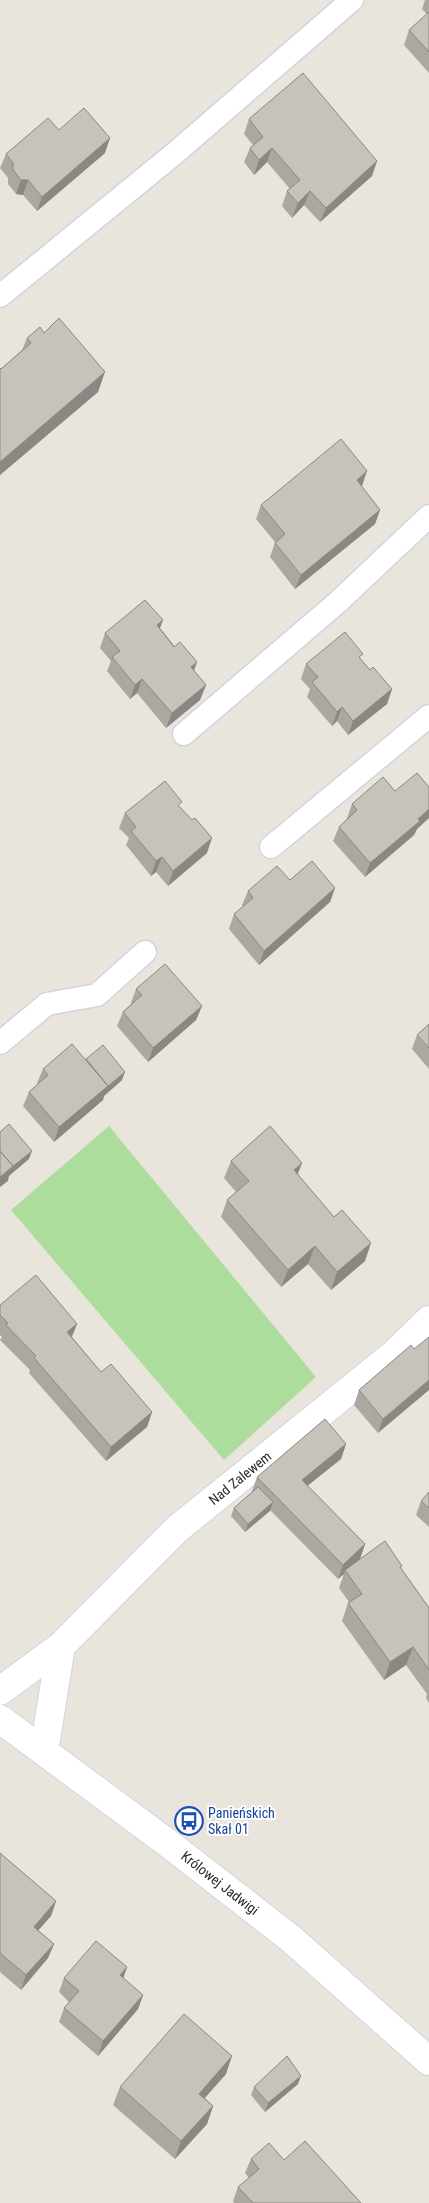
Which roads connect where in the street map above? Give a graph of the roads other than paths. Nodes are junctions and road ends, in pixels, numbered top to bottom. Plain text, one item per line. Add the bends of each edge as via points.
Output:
1 (352, 0) edge
2 (0, 296) edge
3 (429, 516) edge
4 (429, 716) edge
5 (184, 734) dead end
6 (271, 847) dead end
7 (145, 952) dead end
8 (0, 1043) edge
9 (429, 1320) edge
10 (61, 1646) junction
11 (0, 1692) edge
12 (0, 1719) edge
13 (44, 1751) junction
14 (429, 2061) edge

1 - 2 lane via 174,154
3 - 5 lane via 338,602
4 - 6 lane
7 - 8 lane via 97,995 47,1004
9 - 10 street, Nad Zalewem via 393,1355 177,1529
10 - 11 street, Nad Zalewem
10 - 13 street
12 - 13 street, Królowej Jadwigi
13 - 14 street, Królowej Jadwigi via 290,1938

